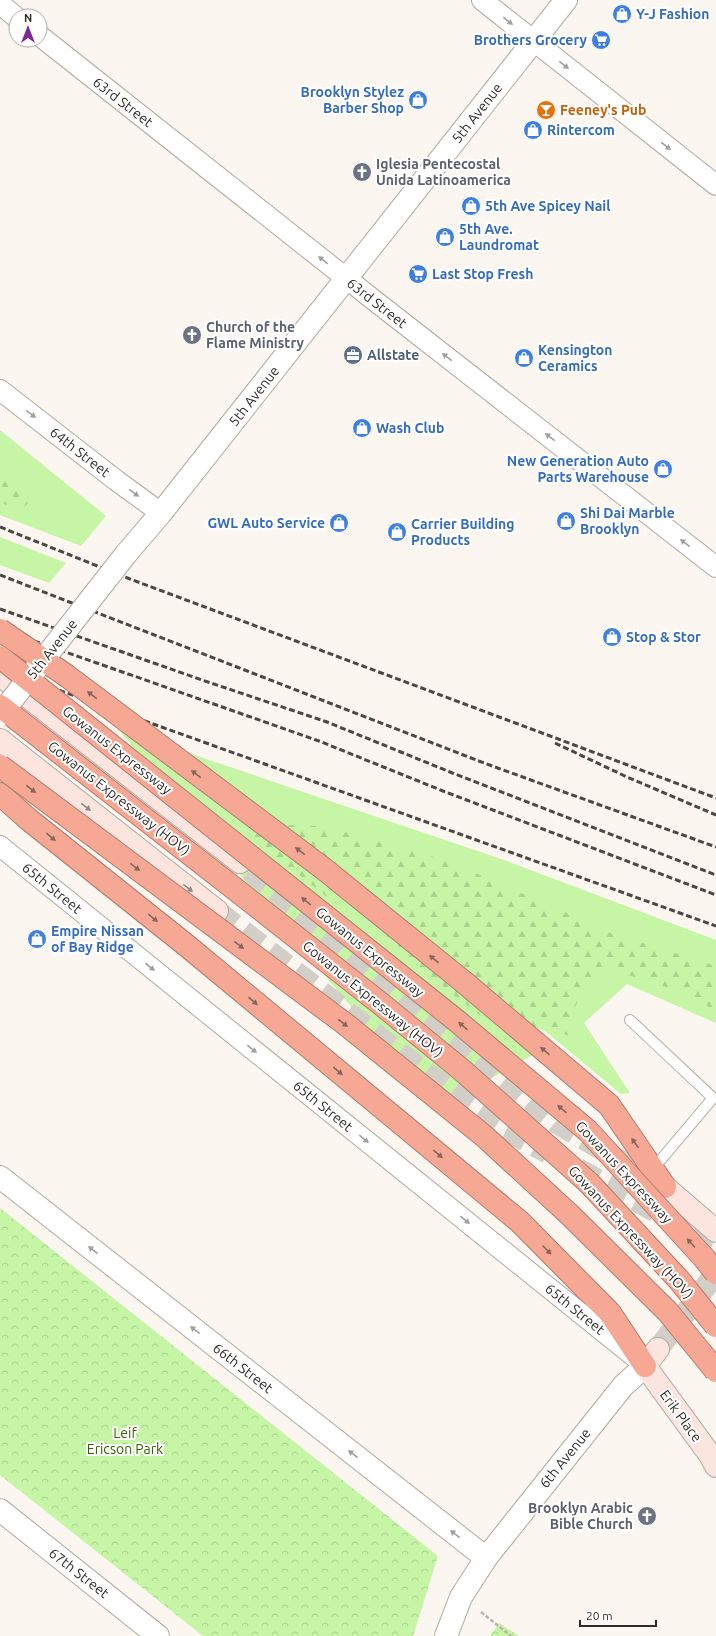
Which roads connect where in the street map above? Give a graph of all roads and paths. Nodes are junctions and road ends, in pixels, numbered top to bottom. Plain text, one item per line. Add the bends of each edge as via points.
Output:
1 (482, 0) edge
2 (566, 0) edge
3 (0, 4) edge
4 (8, 10) edge
5 (533, 41) junction
6 (48, 42) edge
7 (716, 185) edge
8 (346, 278) junction
9 (0, 390) edge
10 (160, 513) junction
11 (716, 568) edge
12 (0, 630) edge
13 (0, 657) edge
14 (0, 675) edge
15 (20, 690) junction
16 (0, 706) edge
17 (0, 715) edge
18 (0, 740) edge
19 (0, 766) edge
20 (0, 794) edge
21 (0, 846) edge
22 (250, 870) tunnel mouth
23 (217, 911) tunnel mouth
24 (630, 1020) dead end
25 (653, 1169) junction
26 (0, 1176) edge
27 (665, 1187) joint
28 (716, 1230) edge
29 (716, 1273) edge
30 (716, 1326) edge
31 (658, 1349) tunnel mouth
32 (645, 1366) junction
33 (716, 1371) edge
34 (716, 1466) edge
35 (0, 1510) edge
36 (486, 1558) junction
37 (476, 1608) dead end
38 (158, 1636) edge
39 (446, 1636) edge
40 (511, 1636) edge

1 -> 5 street
2 - 5 street, 5th Avenue
3 - 4 street
5 -> 7 street
5 - 8 street, 5th Avenue
8 -> 6 street, 63rd Street
8 - 10 street, 5th Avenue
11 -> 8 street, 63rd Street
9 -> 10 street, 64th Street
10 - 15 street, 5th Avenue, bridge
25 -> 12 highway, bridge via 608,1105 465,983 324,869 66,676
29 -> 13 highway, Gowanus Expressway, bridge via 588,1131 457,1021
14 - 15 main road
15 - 17 street, 5th Avenue, bridge
15 - 22 main road
16 - 30 highway, Gowanus Expressway (HOV), bridge via 462,1071 590,1183 679,1280
18 -> 23 main road
19 -> 33 highway, bridge via 344,1023 484,1136 570,1215 668,1312
20 -> 32 highway via 520,1222 610,1313
21 -> 32 street, 65th Street
24 - 25 lane via 714,1098
25 - 27 highway
36 -> 26 street, 66th Street
27 - 28 main road
31 - 32 main road, 6th Avenue
32 - 34 main road, Erik Place
32 - 36 street, 6th Avenue via 623,1386
35 - 38 street, 67th Street
36 - 39 street, 6th Avenue via 461,1597
37 - 40 path

